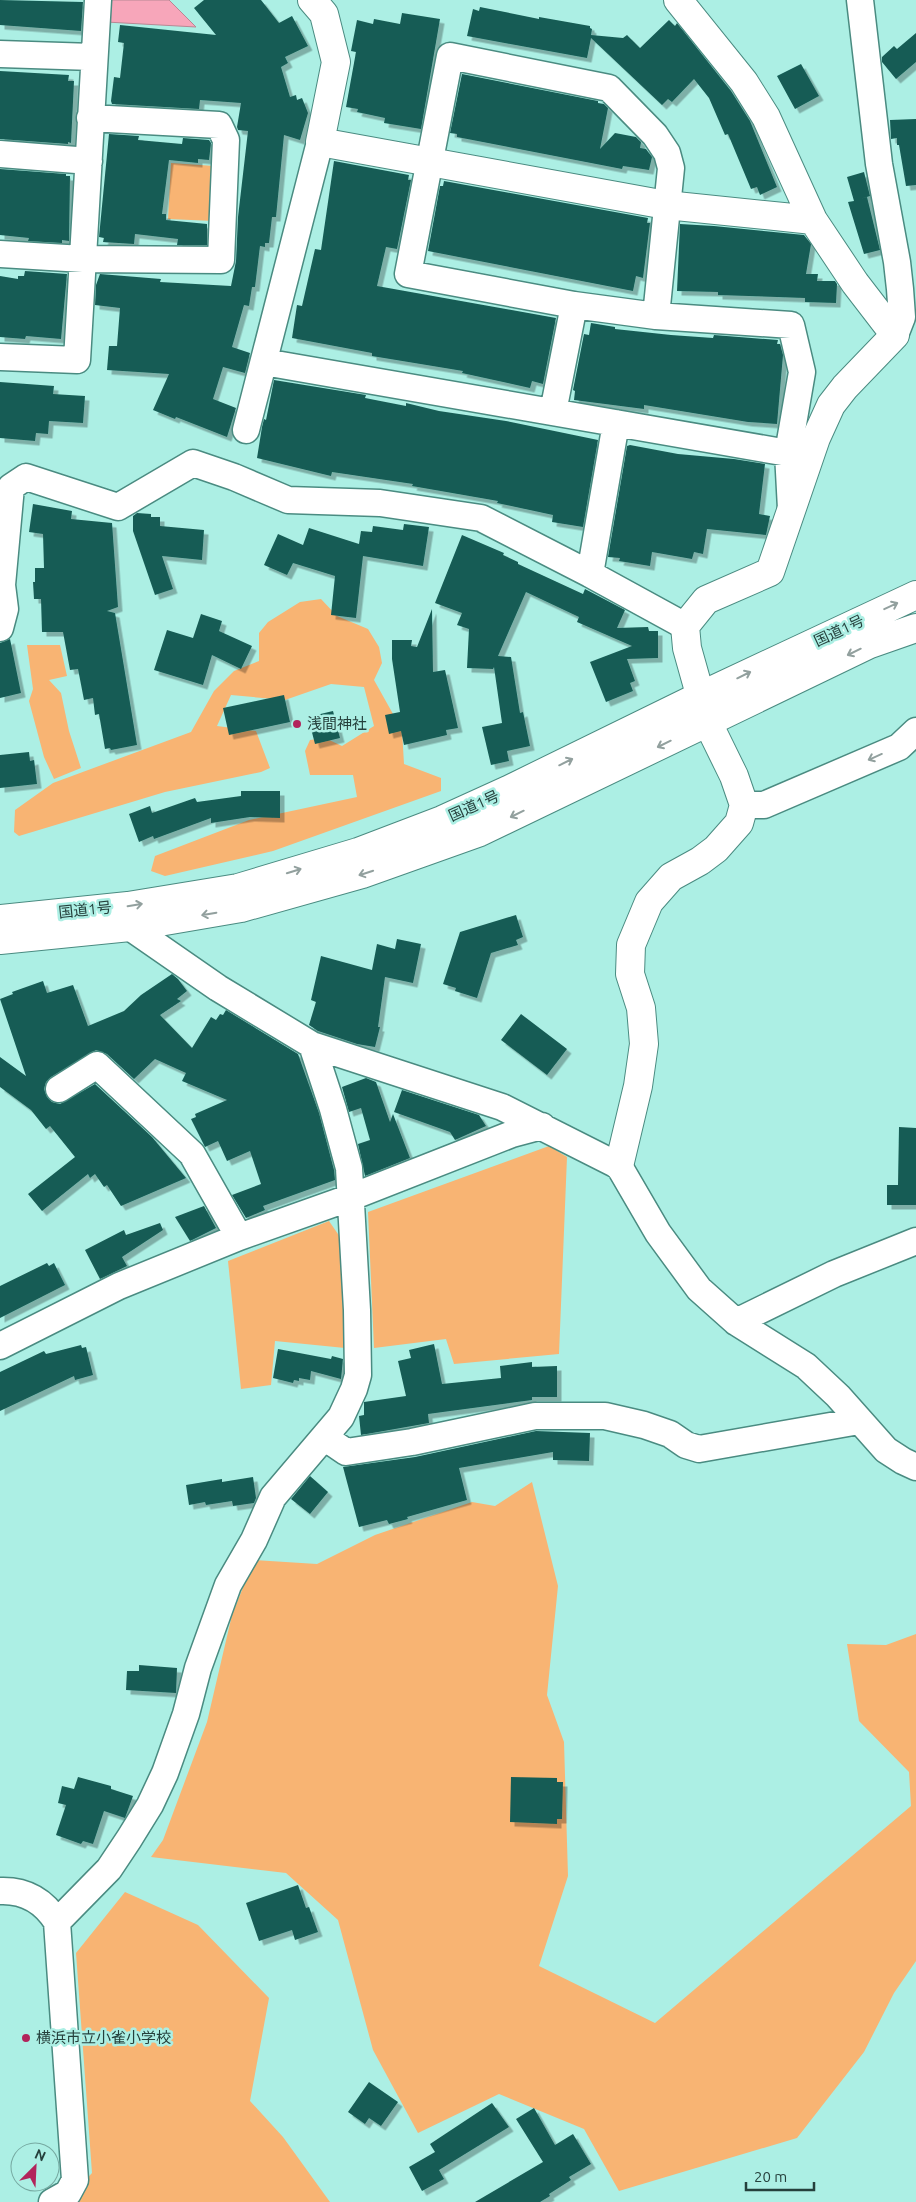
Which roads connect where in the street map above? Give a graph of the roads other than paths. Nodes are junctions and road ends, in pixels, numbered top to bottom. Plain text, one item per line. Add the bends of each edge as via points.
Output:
1 (98, 0) edge
2 (312, 0) edge
3 (678, 0) edge
4 (860, 0) edge
5 (0, 54) edge
6 (94, 57) junction
7 (90, 118) junction
8 (320, 142) junction
9 (0, 154) edge
10 (89, 160) junction
11 (429, 163) junction
12 (666, 205) junction
13 (813, 220) junction
14 (0, 254) edge
15 (83, 259) junction
16 (908, 284) edge
17 (574, 305) junction
18 (656, 316) junction
19 (895, 335) junction
20 (0, 357) edge
21 (264, 362) junction
22 (553, 412) junction
23 (616, 423) junction
24 (246, 430) dead end
25 (788, 453) junction
26 (791, 512) junction
27 (590, 574) junction
28 (916, 595) edge
29 (685, 626) junction
30 (0, 628) edge
31 (916, 628) edge
32 (700, 696) junction
33 (708, 723) junction
34 (916, 731) edge
35 (744, 805) junction
36 (0, 919) edge
37 (130, 928) junction
38 (0, 940) edge
39 (312, 1045) junction
40 (59, 1089) dead end
41 (542, 1126) junction
42 (619, 1166) junction
43 (349, 1198) junction
44 (239, 1237) junction
45 (916, 1241) edge
46 (736, 1322) junction
47 (0, 1346) edge
48 (858, 1421) junction
49 (324, 1437) junction
50 (916, 1467) edge
51 (0, 1891) edge
52 (56, 1922) junction
53 (68, 2199) edge

1 - 6 street
2 - 8 main road via 324,14 336,62
3 - 13 main road via 744,82 766,117
4 - 16 street via 879,164 897,262
5 - 6 street
6 - 7 street
7 - 10 street
7 - 15 street via 219,125 226,140 222,251 221,260
8 - 11 main road
8 - 21 street
9 - 10 street
10 - 15 street
11 - 12 main road
11 - 12 street via 450,56 609,88 655,135 667,153 671,168
11 - 17 street via 408,274
12 - 13 main road
12 - 18 street
13 - 19 main road
14 - 15 street
15 - 20 street via 77,360
16 - 19 street
17 - 18 street
17 - 22 street
18 - 25 street via 791,325 802,372
19 - 26 main road via 831,405
21 - 22 street
21 - 24 street
22 - 23 street
23 - 25 street
23 - 27 street
25 - 26 street
26 - 29 main road via 770,572 706,600
27 - 29 street
27 - 30 street via 481,518 380,503 288,500 193,464 118,506 26,477 12,487 2,585 5,609
32 -> 28 main road, 国道1号
29 - 32 main road via 687,648
31 -> 33 main road, 国道1号 via 870,644
32 - 33 main road
36 -> 32 main road, 国道1号 via 128,906 238,888 358,852 500,794
33 - 35 main road via 734,776
33 -> 37 main road, 国道1号 via 480,832 371,871 241,908
34 -> 35 street via 899,747 764,806
35 - 42 main road via 738,823 716,849 671,877 650,902 631,945 630,974 641,1008 644,1044 638,1086
37 - 38 main road, 国道1号
37 - 39 street via 218,988
39 - 41 street via 502,1107
39 - 43 street via 349,1168
40 - 44 street via 97,1065 192,1154
41 - 42 street
41 - 43 street via 512,1134
42 - 46 street via 677,1261 699,1289
43 - 44 street
43 - 49 street via 358,1375 348,1404
44 - 47 street via 119,1286
45 - 46 street via 834,1274
46 - 48 street via 806,1366 838,1396
48 - 49 street via 700,1449 686,1445 670,1434 605,1416 536,1416 346,1452
48 - 50 street via 886,1450
49 - 52 street via 273,1497 254,1540 228,1585 198,1668 186,1714 150,1805 109,1869
51 - 52 street via 18,1892 37,1900 50,1910
52 - 53 street via 75,2180

